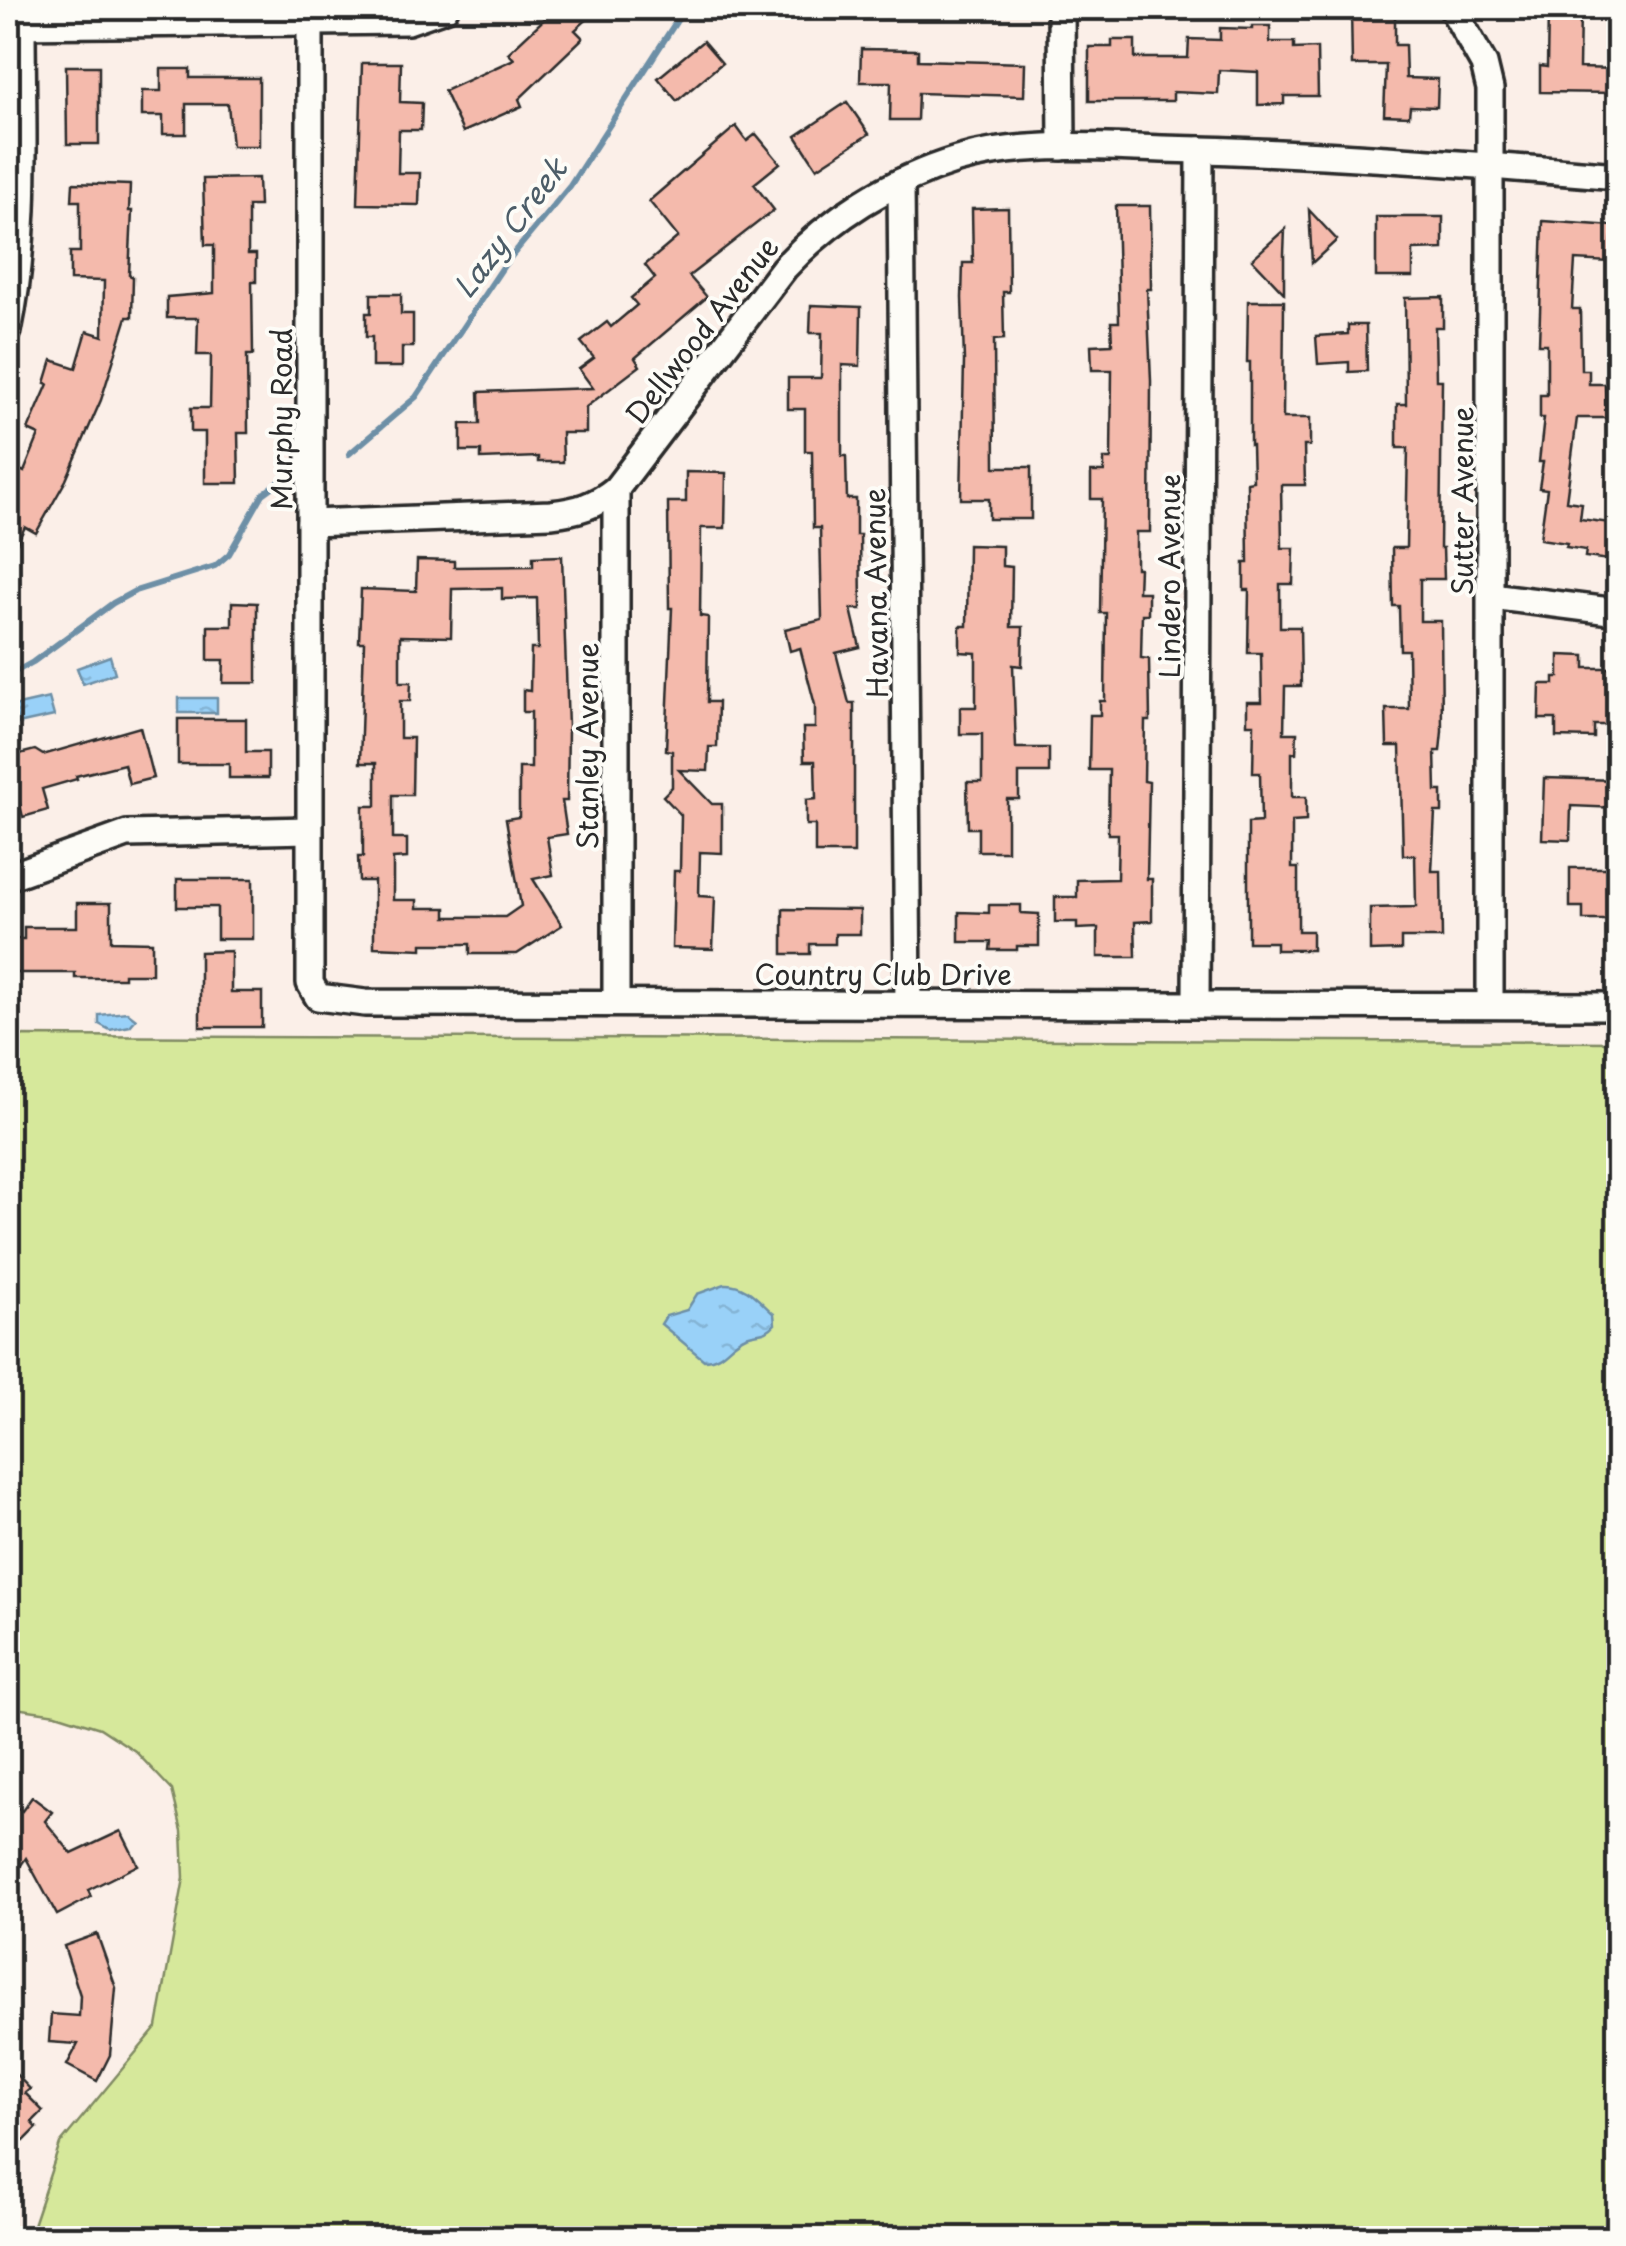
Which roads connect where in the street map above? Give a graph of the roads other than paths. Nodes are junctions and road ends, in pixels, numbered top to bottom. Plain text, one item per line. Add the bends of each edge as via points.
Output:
1 (445, 8) edge
2 (1061, 8) edge
3 (1452, 8) edge
4 (310, 14) edge
5 (15, 25) edge
6 (1062, 147) junction
7 (1200, 150) junction
8 (1492, 166) junction
9 (1618, 176) edge
10 (901, 182) junction
11 (8, 331) edge
12 (616, 490) junction
13 (310, 523) junction
14 (1491, 596) junction
15 (1618, 612) edge
16 (309, 830) junction
17 (8, 877) edge
18 (616, 1003) junction
19 (908, 1003) junction
20 (1196, 1003) junction
21 (1490, 1004) junction
22 (1618, 1006) edge

1 - 4 street via 408,22
2 - 6 street
3 - 8 street, Sutter Avenue via 1484,64
4 - 5 street
4 - 13 street, Murphy Road
5 - 11 street via 22,219
6 - 7 street, Dellwood Avenue
6 - 10 street, Dellwood Avenue via 956,160
7 - 8 street, Dellwood Avenue
7 - 20 street, Lindero Avenue
8 - 9 street, Dellwood Avenue
8 - 14 street, Sutter Avenue
10 - 12 street, Dellwood Avenue via 812,238 784,268
10 - 19 street, Havana Avenue
12 - 13 street, Dellwood Avenue via 597,504 564,513
12 - 18 street, Stanley Avenue
13 - 16 street, Murphy Road
14 - 15 street
14 - 21 street, Sutter Avenue
16 - 17 street via 127,834
16 - 18 street, Country Club Drive via 310,984 318,997 365,1003
18 - 19 street, Country Club Drive
19 - 20 street, Country Club Drive
20 - 21 street, Country Club Drive
21 - 22 street, Country Club Drive

